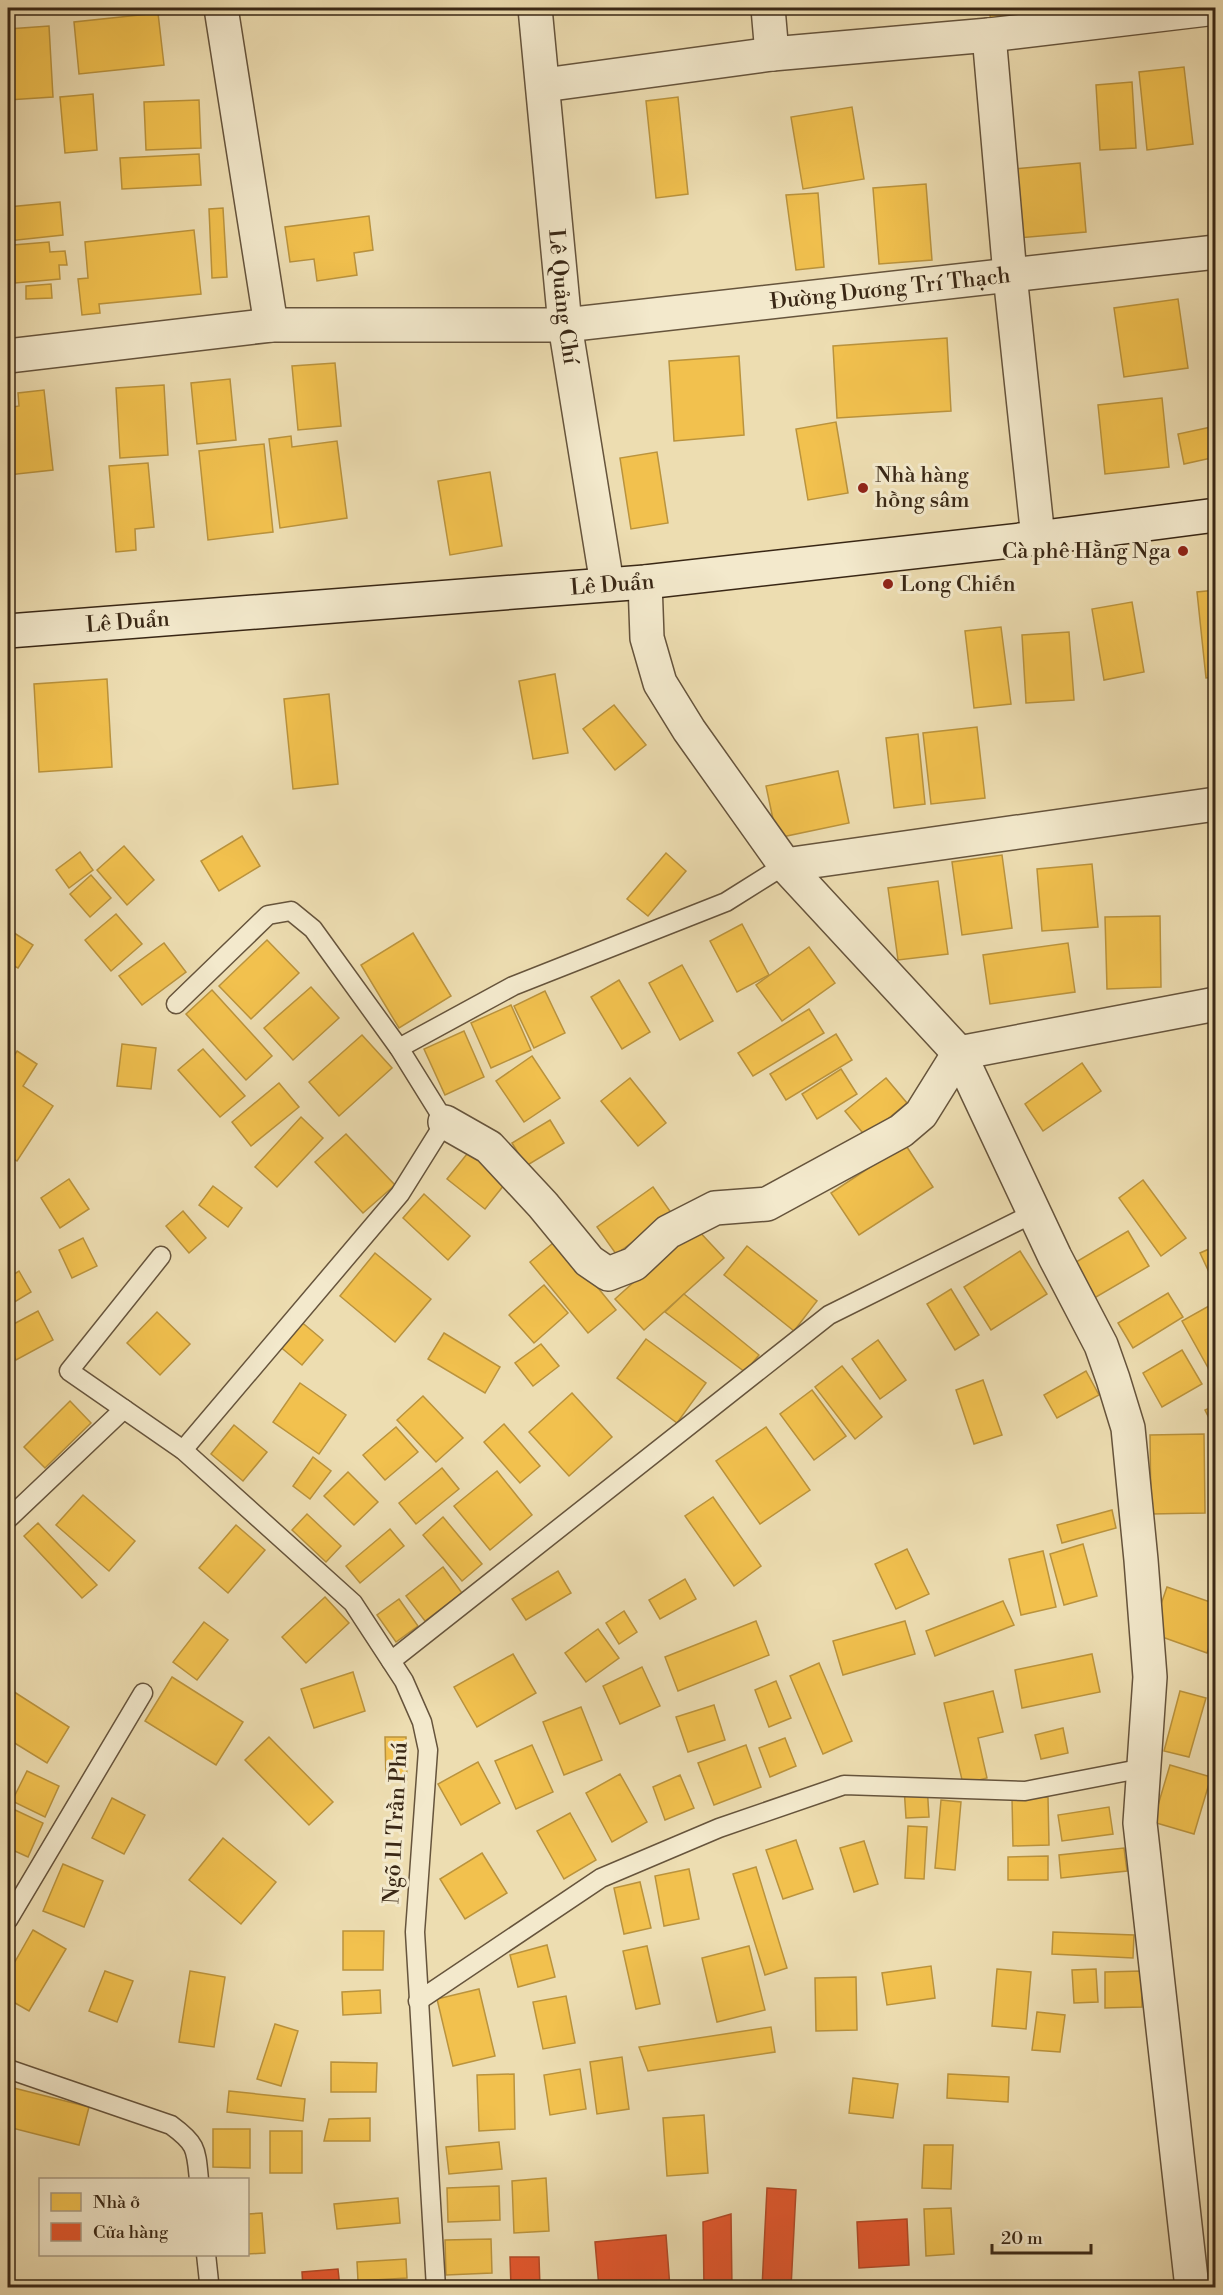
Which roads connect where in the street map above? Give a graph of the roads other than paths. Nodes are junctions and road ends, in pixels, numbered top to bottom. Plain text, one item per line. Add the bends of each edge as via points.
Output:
1 (221, 8) edge
2 (535, 8) edge
3 (768, 8) edge
4 (1215, 8) edge
5 (989, 35) junction
6 (772, 54) junction
7 (544, 85) junction
8 (1215, 252) edge
9 (1010, 275) junction
10 (271, 325) junction
11 (565, 325) junction
12 (8, 356) edge
13 (1215, 515) edge
14 (1038, 538) junction
15 (645, 582) junction
16 (607, 584) junction
17 (8, 631) edge
18 (1215, 804) edge
19 (785, 865) junction
20 (176, 1004) dead end
21 (1215, 1004) edge
22 (399, 1048) junction
23 (959, 1053) junction
24 (445, 1122) junction
25 (1034, 1213) junction
26 (161, 1256) dead end
27 (124, 1409) junction
28 (183, 1450) junction
29 (8, 1519) edge
30 (392, 1661) junction
31 (143, 1693) dead end
32 (1144, 1768) junction
33 (8, 1920) edge
34 (418, 2001) junction
35 (8, 2069) edge
36 (199, 2178) edge
37 (206, 2256) edge
38 (209, 2282) dead end
39 (435, 2288) edge
40 (1192, 2288) edge

1 - 10 street
2 - 7 street, Lê Quảng Chí
3 - 6 street
4 - 5 street
5 - 6 street
5 - 9 street
6 - 7 street
7 - 11 street, Lê Quảng Chí
8 - 9 street, Đường Dương Trí Thạch
9 - 11 street, Đường Dương Trí Thạch
9 - 14 street
10 - 11 street, Đường Dương Trí Thạch
10 - 12 street, Đường Dương Trí Thạch
11 - 16 street, Lê Quảng Chí
13 - 14 street, Lê Duẩn
14 - 15 street, Lê Duẩn
15 - 16 street, Lê Duẩn
15 - 19 street via 647,638 660,683
16 - 17 street, Lê Duẩn
18 - 19 street
19 - 22 lane via 726,902 513,986
19 - 23 street
20 - 22 lane via 268,915 291,911 313,929
21 - 23 street
22 - 24 lane
23 - 24 street via 921,1114 901,1131 767,1204 715,1208 668,1232 634,1264 608,1274 589,1261 489,1147
23 - 25 street
24 - 28 lane via 400,1194
25 - 30 lane via 829,1315
25 - 32 street via 1101,1345 1128,1428 1150,1677
26 - 27 lane, Ngõ 11 Trần Phú via 69,1371
27 - 28 lane, Ngõ 11 Trần Phú
27 - 29 lane
28 - 30 lane, Ngõ 11 Trần Phú via 353,1603
30 - 34 lane, Ngõ 11 Trần Phú via 422,1722 428,1750 415,1932
31 - 33 lane
32 - 34 lane via 1025,1791 844,1785 719,1828 601,1878
32 - 40 street via 1140,1823
34 - 39 lane, Ngõ 11 Trần Phú
35 - 36 lane via 171,2126 187,2136 195,2149
37 - 38 lane

